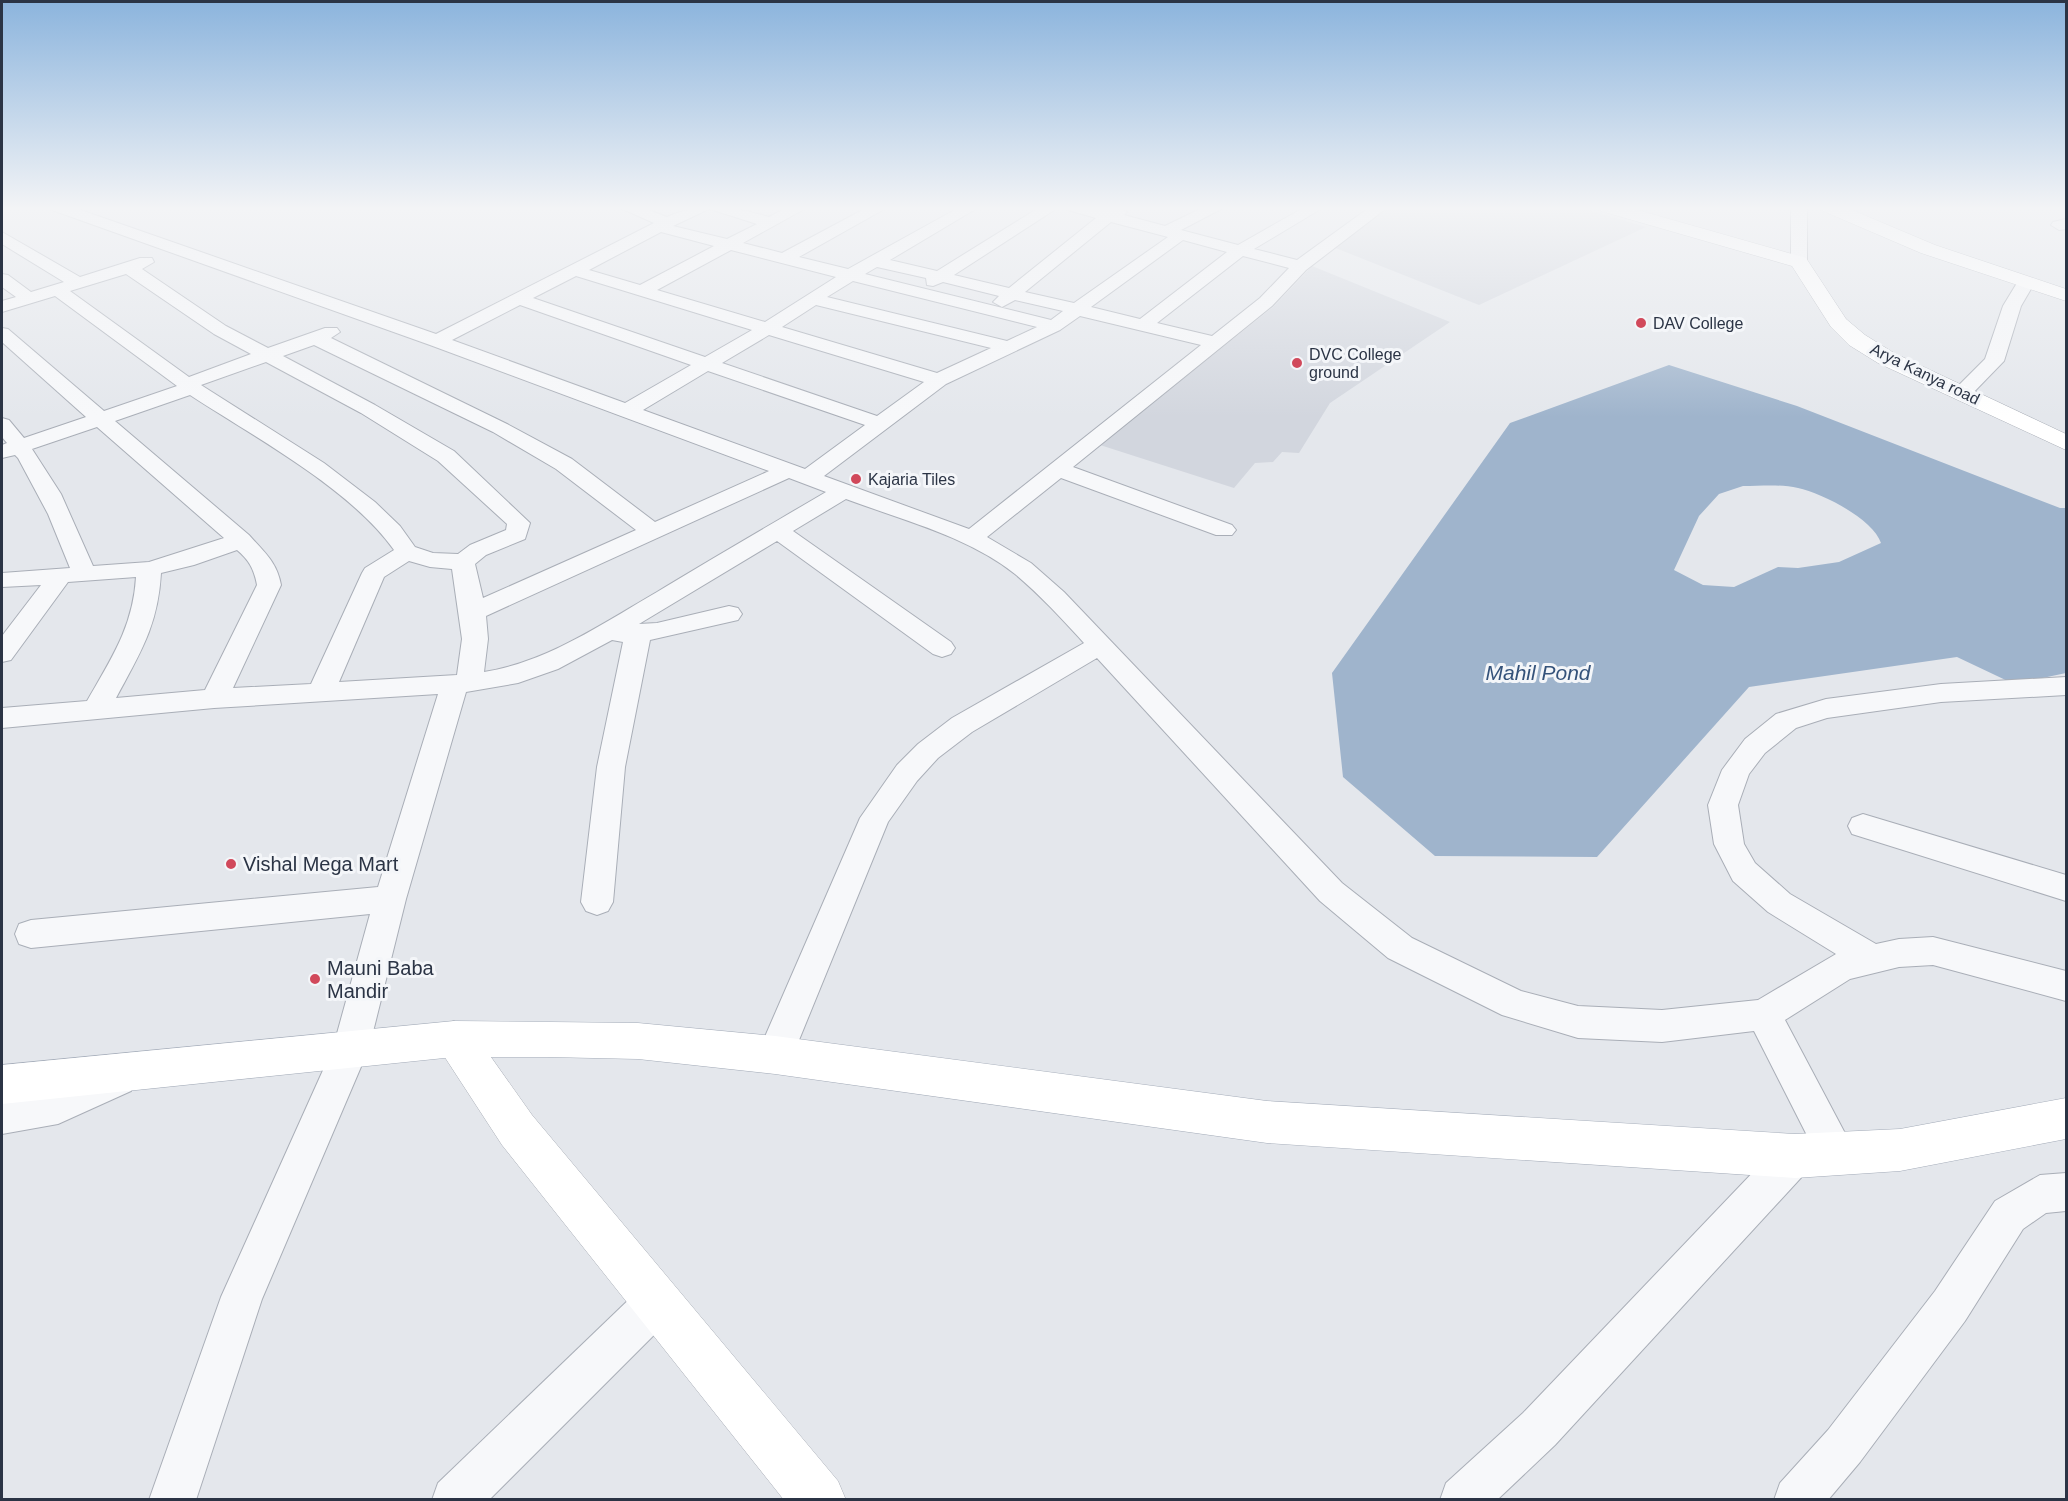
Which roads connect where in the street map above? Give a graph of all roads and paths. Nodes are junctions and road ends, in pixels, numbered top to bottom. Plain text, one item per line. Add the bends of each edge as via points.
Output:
1 (66, 277) edge
2 (95, 277) edge
3 (143, 277) edge
4 (256, 277) edge
5 (563, 277) edge
6 (596, 277) edge
7 (667, 277) edge
8 (847, 277) edge
9 (858, 277) edge
10 (939, 277) edge
11 (950, 277) edge
12 (1034, 277) edge
13 (1119, 277) edge
14 (1205, 277) edge
15 (1290, 277) edge
16 (1809, 277) edge
17 (2012, 277) edge
18 (2, 279) edge
19 (2026, 282) junction
20 (76, 283) junction
21 (56, 289) junction
22 (641, 291) junction
23 (916, 291) junction
24 (1014, 294) junction
25 (2067, 295) edge
26 (28, 298) junction
27 (518, 299) junction
28 (813, 299) junction
29 (2, 306) edge
30 (1079, 309) junction
31 (990, 310) junction
32 (370, 317) junction
33 (1144, 324) junction
34 (1054, 326) junction
35 (766, 329) junction
36 (2, 333) edge
37 (315, 338) junction
38 (437, 341) junction
39 (1217, 343) junction
40 (1008, 348) junction
41 (268, 356) junction
42 (709, 364) junction
43 (939, 380) junction
44 (190, 386) junction
45 (1963, 392) junction
46 (627, 411) junction
47 (103, 418) junction
48 (878, 423) junction
49 (2, 424) edge
50 (2067, 443) edge
51 (12, 449) edge
52 (1057, 469) junction
53 (797, 474) junction
54 (844, 491) junction
55 (1224, 530) dead end
56 (652, 531) junction
57 (778, 531) junction
58 (972, 538) junction
59 (240, 540) junction
60 (407, 552) junction
61 (463, 562) junction
62 (149, 569) junction
63 (73, 574) junction
64 (2, 580) edge
65 (473, 612) junction
66 (729, 614) dead end
67 (638, 634) junction
68 (602, 635) junction
69 (1098, 646) junction
70 (942, 648) dead end
71 (2, 654) edge
72 (462, 684) junction
73 (2067, 686) edge
74 (321, 692) junction
75 (214, 699) junction
76 (96, 709) junction
77 (2, 718) edge
78 (1863, 826) dead end
79 (2067, 888) edge
80 (390, 899) junction
81 (597, 902) dead end
82 (31, 934) dead end
83 (1872, 960) junction
84 (2067, 986) edge
85 (1764, 1015) junction
86 (454, 1038) junction
87 (351, 1048) junction
88 (775, 1055) junction
89 (2, 1065) edge
90 (120, 1072) junction
91 (2, 1085) edge
92 (2, 1117) edge
93 (2067, 1119) edge
94 (1837, 1154) junction
95 (1795, 1156) junction
96 (2067, 1192) edge
97 (657, 1302) junction
98 (172, 1500) edge
99 (455, 1500) edge
100 (819, 1500) edge
101 (1463, 1500) edge
102 (1797, 1500) edge

1 - 20 street
2 - 20 street
3 - 41 street via 220,330
4 - 32 street
5 - 27 street
6 - 22 street
7 - 22 street
8 - 28 street
9 - 23 street
10 - 23 street
11 - 24 street
12 - 24 street
13 - 30 street
14 - 33 street
15 - 39 street
16 - 45 street, Arya Kanya road via 1838,323 1857,340 1886,358
17 - 19 street
18 - 26 street
19 - 25 street
19 - 45 street via 2012,306 1995,361
20 - 21 street
21 - 26 street
21 - 44 street
22 - 35 street
23 - 31 street
24 - 30 street
24 - 31 street
26 - 29 street
27 - 38 street
27 - 42 street
28 - 35 street
28 - 40 street
30 - 33 street
30 - 34 street
31 - 34 street
32 - 37 street
32 - 38 street
33 - 39 street
34 - 40 street
35 - 42 street
35 - 43 street
36 - 47 street
37 - 41 street
37 - 56 street via 500,428 564,464
38 - 46 street
39 - 52 street
40 - 43 street
41 - 44 street
41 - 61 street via 446,456 519,524 517,534 478,550
42 - 46 street
42 - 48 street
43 - 48 street
44 - 47 street
44 - 60 street via 316,468 367,507
45 - 50 street, Arya Kanya road
46 - 53 street
47 - 51 street
47 - 59 street
48 - 53 street
49 - 51 street
51 - 63 street via 68,531
52 - 55 street
52 - 58 street
53 - 54 street
53 - 56 street
54 - 57 street
54 - 58 street
56 - 65 street
57 - 68 street
57 - 70 street
58 - 69 street via 1022,568 1055,597
59 - 62 street
59 - 75 street via 257,555 267,572 268,585
60 - 61 street via 430,560
60 - 74 street via 374,573
61 - 65 street
62 - 63 street
62 - 76 street via 147,600 138,633
63 - 64 street
63 - 71 street
65 - 72 street via 475,639
66 - 67 street
67 - 68 street
67 - 81 street via 611,767
68 - 72 street via 549,663 509,676
69 - 85 street via 1331,892 1400,948 1514,1004 1578,1022 1662,1026
69 - 88 street via 962,725 907,773 875,818
72 - 74 street
72 - 80 street
73 - 83 street via 1941,693 1826,709 1786,721 1755,746 1736,770 1723,805 1729,844 1744,872 1779,903
74 - 75 street
75 - 76 street
76 - 77 street
78 - 79 street
80 - 82 street
80 - 87 street
83 - 84 street via 1933,951
83 - 85 street via 1841,967
85 - 94 street
86 - 87 street
86 - 88 street via 638,1041
86 - 97 street via 517,1130
87 - 90 street
87 - 98 street via 242,1297
88 - 95 street via 1267,1122
89 - 90 street via 77,1060
90 - 91 street
90 - 92 street via 58,1107
93 - 94 street via 1900,1150
94 - 95 street
95 - 101 street via 1539,1429
96 - 102 street via 2040,1194 2009,1215 1950,1306 1844,1446
97 - 99 street
97 - 100 street

